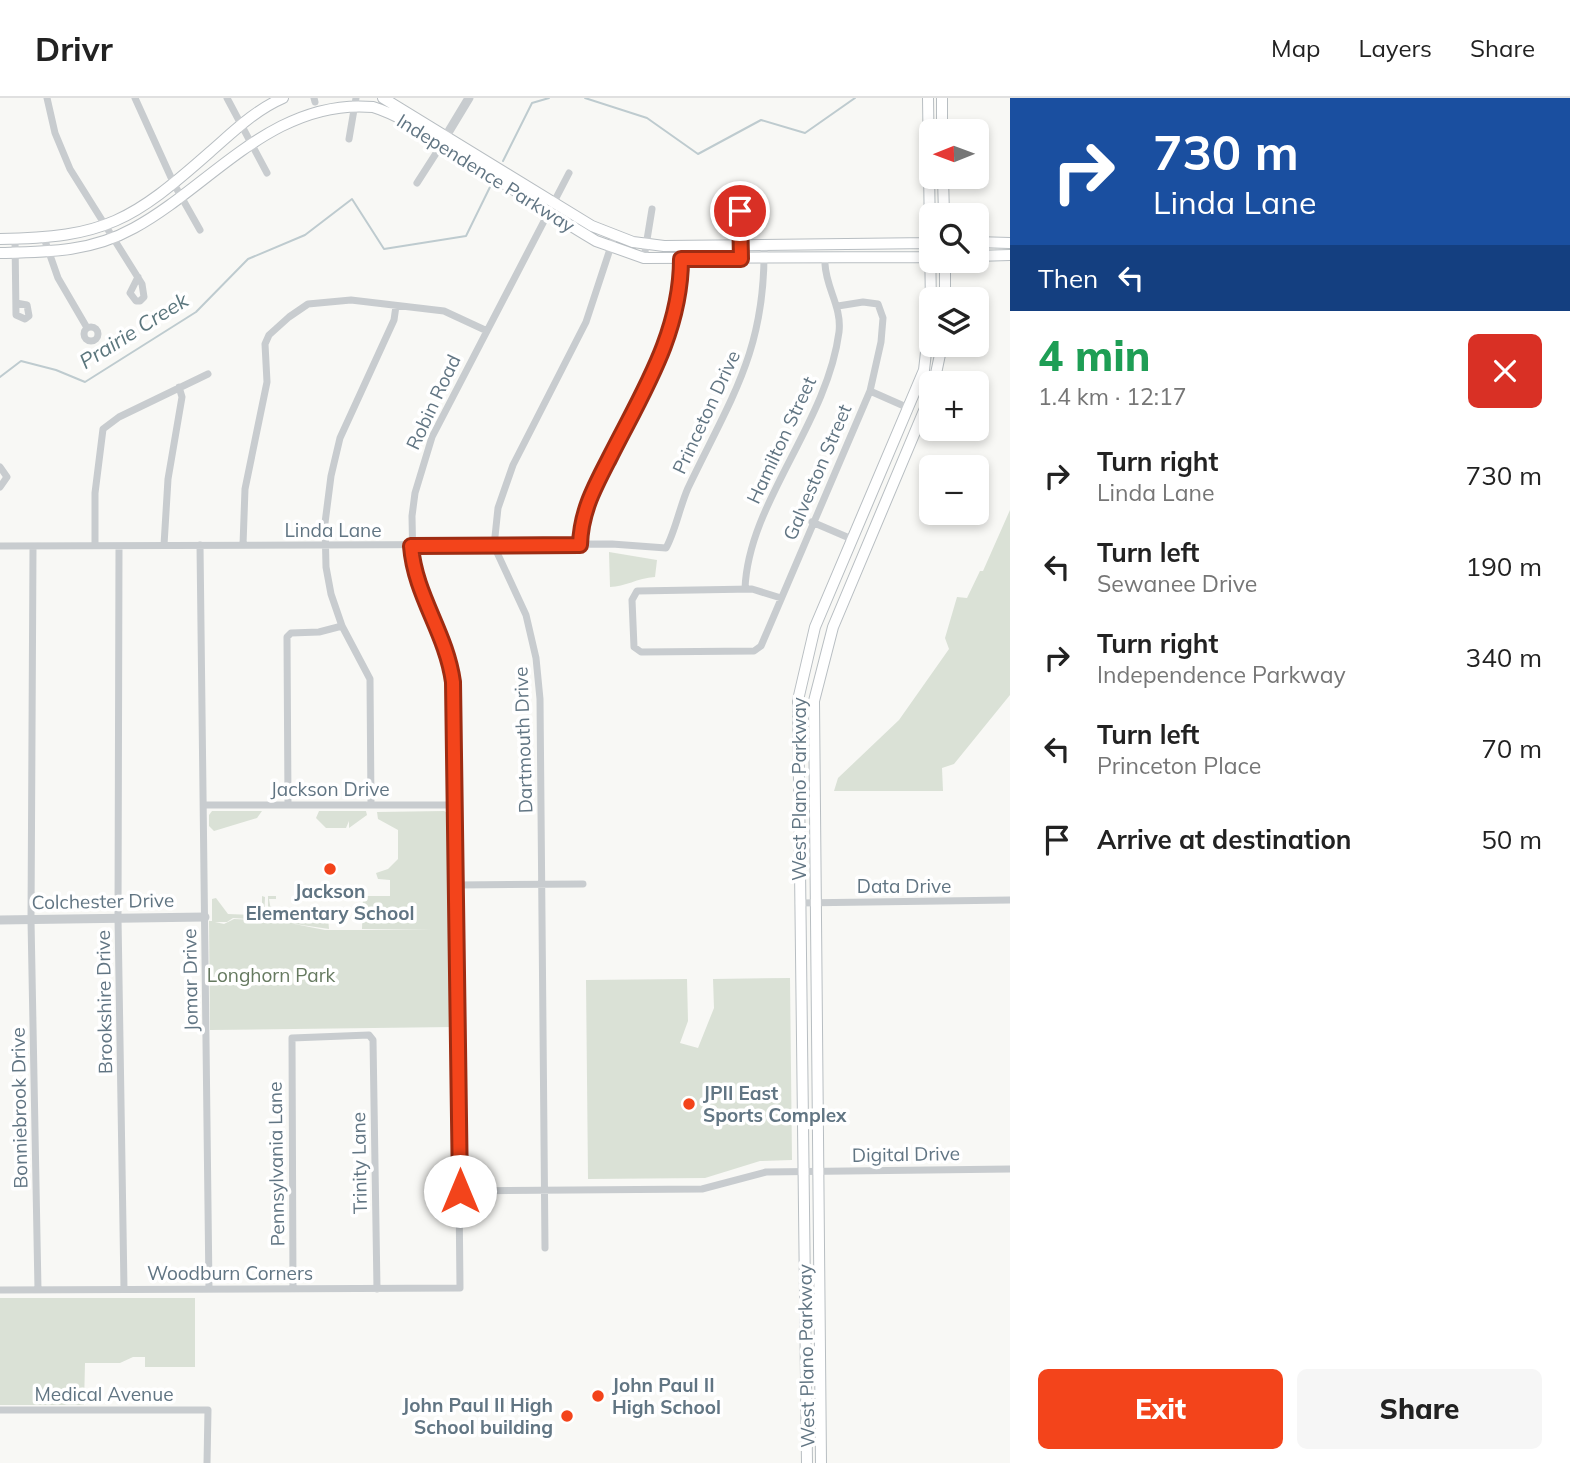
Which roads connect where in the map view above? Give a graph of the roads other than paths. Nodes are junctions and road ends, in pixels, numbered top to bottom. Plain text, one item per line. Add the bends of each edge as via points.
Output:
1 (47, 98) edge
2 (135, 98) edge
3 (227, 98) edge
4 (283, 98) edge
5 (469, 98) edge
6 (928, 98) edge
7 (942, 98) edge
8 (314, 100) edge
9 (356, 100) edge
10 (379, 101) edge
11 (929, 119) edge
12 (942, 119) edge
13 (242, 124) junction
14 (248, 137) junction
15 (349, 139) dead end
16 (444, 139) junction
17 (267, 173) dead end
18 (569, 173) dead end
19 (417, 183) dead end
20 (174, 184) junction
21 (181, 196) junction
22 (550, 206) junction
23 (652, 209) dead end
24 (740, 211) dead end
25 (104, 226) junction
26 (200, 230) dead end
27 (614, 237) junction
28 (44, 238) junction
29 (0, 239) edge
30 (15, 239) junction
31 (112, 239) junction
32 (989, 242) edge
33 (919, 243) edge
34 (1010, 243) edge
35 (646, 245) junction
36 (741, 245) junction
37 (764, 245) junction
38 (681, 246) junction
39 (610, 249) junction
40 (47, 252) junction
41 (0, 253) edge
42 (15, 253) junction
43 (1010, 254) edge
44 (989, 255) edge
45 (919, 257) edge
46 (644, 258) junction
47 (764, 258) junction
48 (681, 259) junction
49 (741, 259) junction
50 (825, 264) dead end
51 (931, 273) edge
52 (138, 277) dead end
53 (16, 303) dead end
54 (396, 306) junction
55 (838, 306) junction
56 (86, 326) dead end
57 (485, 330) junction
58 (208, 374) dead end
59 (179, 387) junction
60 (870, 391) junction
61 (904, 406) dead end
62 (919, 423) edge
63 (0, 467) edge
64 (0, 487) edge
65 (812, 522) junction
66 (847, 537) dead end
67 (95, 545) junction
68 (164, 545) junction
69 (200, 545) junction
70 (243, 545) junction
71 (326, 545) junction
72 (580, 545) junction
73 (0, 546) edge
74 (119, 546) junction
75 (411, 546) junction
76 (494, 546) junction
77 (33, 547) junction
78 (666, 548) joint
79 (745, 589) junction
80 (781, 598) junction
81 (342, 626) junction
82 (288, 804) junction
83 (205, 805) junction
84 (370, 805) junction
85 (456, 805) junction
86 (583, 884) dead end
87 (457, 885) junction
88 (542, 885) junction
89 (1010, 900) edge
90 (799, 903) junction
91 (816, 903) junction
92 (205, 917) junction
93 (118, 918) junction
94 (31, 919) junction
95 (0, 920) edge
96 (292, 1038) joint
97 (802, 1044) junction
98 (817, 1044) junction
99 (1010, 1169) edge
100 (803, 1171) junction
101 (819, 1171) junction
102 (460, 1191) junction
103 (545, 1192) junction
104 (545, 1248) dead end
105 (460, 1288) joint
106 (124, 1289) junction
107 (209, 1289) junction
108 (293, 1289) junction
109 (377, 1289) junction
110 (0, 1290) edge
111 (38, 1290) junction
112 (0, 1410) edge
113 (207, 1463) edge
114 (807, 1463) edge
115 (821, 1463) edge

1 - 25 street via 61,151
2 - 20 street
3 - 13 street
4 - 13 main road
5 - 16 street
6 - 11 main road, West Plano Parkway
7 - 12 main road
8 - 9 main road, Independence Parkway
8 - 14 main road, Independence Parkway via 284,112
9 - 10 main road, Independence Parkway
9 - 15 street
10 - 16 main road, Independence Parkway
13 - 14 street
13 - 20 main road
14 - 17 street
14 - 21 main road, Independence Parkway
16 - 19 street
16 - 22 main road, Independence Parkway
18 - 22 street, Robin Road
20 - 21 street
20 - 25 main road via 124,219
21 - 26 street
21 - 31 main road, Independence Parkway
22 - 27 main road, Independence Parkway
22 - 39 main road, Independence Parkway
22 - 57 street, Robin Road
23 - 35 street
24 - 36 street
25 - 28 main road via 73,236
25 - 31 street
27 - 35 main road, Independence Parkway
27 - 39 street
28 - 30 main road
28 - 40 street
29 - 30 main road
30 - 42 street
31 - 40 main road, Independence Parkway via 77,250
31 - 52 street
32 - 34 main road
33 - 37 main road, Independence Parkway
35 - 38 main road, Independence Parkway
35 - 46 street
36 - 37 main road, Independence Parkway
36 - 38 main road, Independence Parkway
36 - 49 street
37 - 47 street, Princeton Drive
38 - 48 street
39 - 46 main road, Independence Parkway
39 - 76 street via 586,322 505,483
40 - 42 main road, Independence Parkway
40 - 56 street
41 - 42 main road, Independence Parkway
42 - 53 street
43 - 44 main road
45 - 47 main road, Independence Parkway
46 - 48 main road, Independence Parkway
47 - 49 main road, Independence Parkway
47 - 78 street, Princeton Drive via 760,318 748,364 680,505
48 - 49 main road, Independence Parkway
48 - 72 street via 673,325 586,506
50 - 55 street, Hamilton Street
51 - 90 main road, West Plano Parkway via 921,381 816,627 803,672 797,727
54 - 57 street via 444,311
54 - 70 street via 351,300 315,302 299,309 269,335 265,344 267,382 245,489
54 - 71 street via 394,320 340,438 328,497
55 - 60 street, Galveston Street via 878,304 883,318 881,342
55 - 79 street, Hamilton Street via 837,345 822,396 753,542
57 - 75 street, Robin Road via 422,461
58 - 59 street
59 - 67 street via 103,429 95,493
59 - 68 street via 182,397 168,479
60 - 61 street
60 - 65 street, Galveston Street
62 - 91 main road, West Plano Parkway via 833,627 818,675 813,730
63 - 64 street via 7,477
65 - 66 street
65 - 80 street, Galveston Street
67 - 74 street, Linda Lane
67 - 77 street, Linda Lane
68 - 69 street, Linda Lane
68 - 74 street, Linda Lane
69 - 70 street, Linda Lane
69 - 83 street, Jomar Drive
70 - 71 street, Linda Lane
71 - 75 street, Linda Lane
71 - 81 street via 327,581
72 - 76 street, Linda Lane
72 - 78 street, Linda Lane
73 - 77 street, Linda Lane
74 - 93 street, Brookshire Drive
75 - 76 street, Linda Lane
75 - 85 street, Robin Road via 416,582 449,657
76 - 88 street, Dartmouth Drive via 526,615 536,658
77 - 94 street, Bonniebrook Drive
79 - 80 street
79 - 80 street, Galveston Street via 634,593 636,649 759,648
81 - 82 street via 287,637
81 - 84 street via 370,679
82 - 83 street, Jackson Drive
82 - 84 street, Jackson Drive
83 - 92 street, Jomar Drive
84 - 85 street, Jackson Drive
85 - 87 street, Robin Road
86 - 88 street
87 - 88 street
87 - 102 street, Robin Road
88 - 103 street, Dartmouth Drive
89 - 91 street, Data Drive
90 - 91 street, Data Drive
90 - 97 main road, West Plano Parkway
91 - 98 main road, West Plano Parkway
92 - 93 street, Colchester Drive
92 - 107 street, Jomar Drive
93 - 94 street, Colchester Drive
93 - 106 street, Brookshire Drive
94 - 95 street, Colchester Drive
94 - 111 street, Bonniebrook Drive
96 - 108 street, Pennsylvania Lane
96 - 109 street, Trinity Lane via 372,1036
97 - 98 main road
97 - 100 main road, West Plano Parkway
98 - 101 main road, West Plano Parkway
99 - 101 street, Digital Drive
100 - 101 street, Digital Drive
100 - 103 street via 758,1173 702,1189
100 - 114 main road, West Plano Parkway
101 - 115 main road, West Plano Parkway
102 - 103 street
102 - 105 street, Robin Road
103 - 104 street, Dartmouth Drive
105 - 109 street, Woodburn Corners
106 - 107 street, Woodburn Corners
106 - 111 street, Woodburn Corners
107 - 108 street, Woodburn Corners
108 - 109 street, Woodburn Corners
110 - 111 street, Woodburn Corners
112 - 113 street, Medical Avenue via 208,1410

